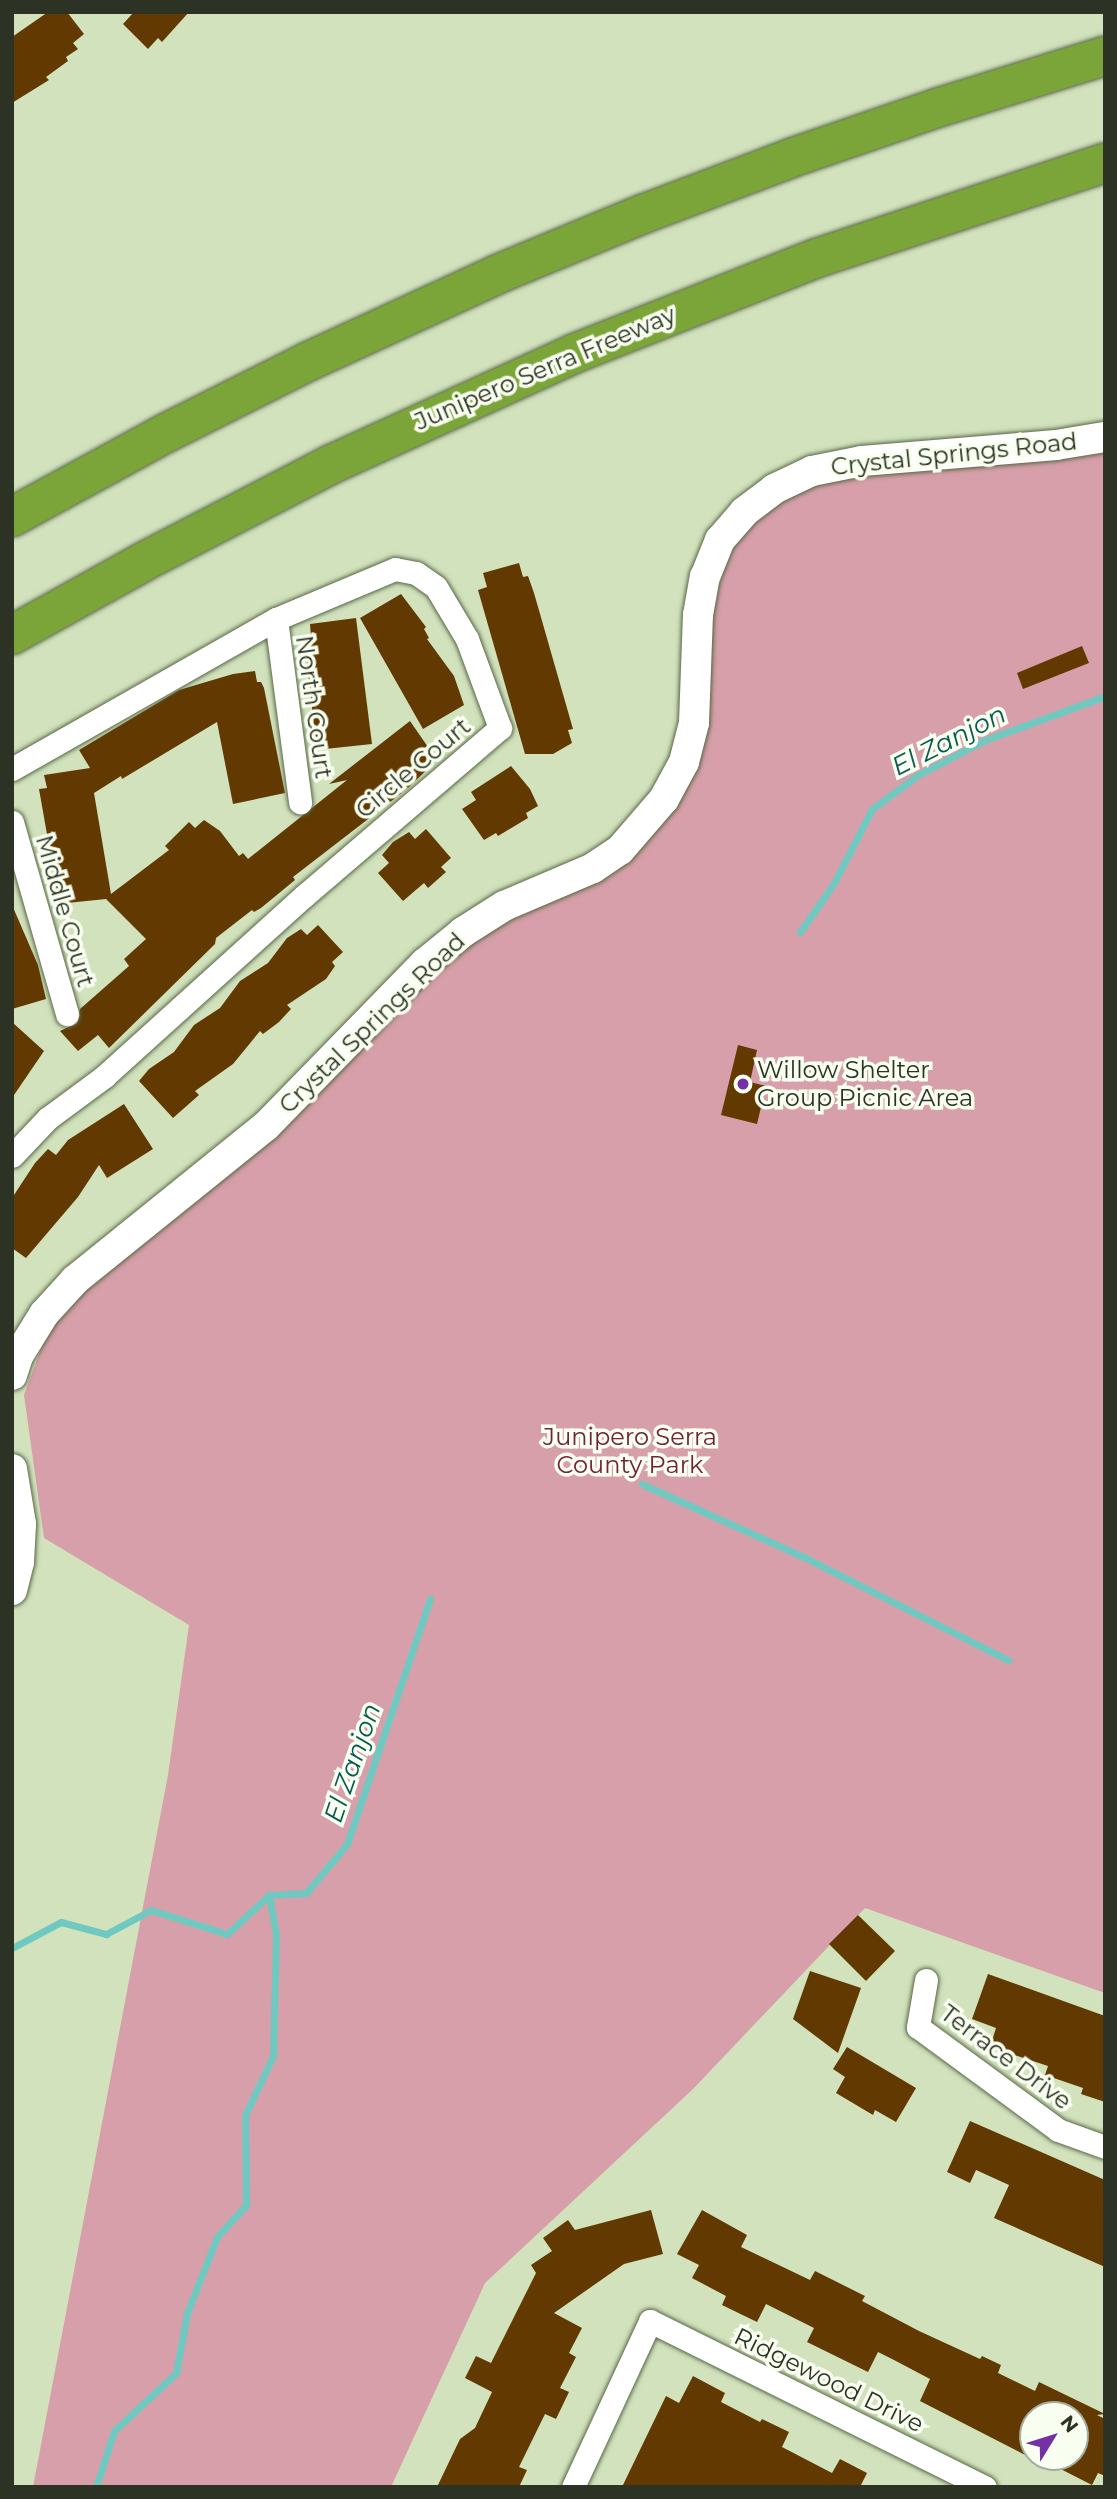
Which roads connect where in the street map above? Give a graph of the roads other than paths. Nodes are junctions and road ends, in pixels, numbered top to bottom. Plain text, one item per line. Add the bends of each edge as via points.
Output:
1 (1105, 56) edge
2 (1105, 163) edge
3 (1105, 437) edge
4 (12, 517) edge
5 (276, 618) junction
6 (12, 635) edge
7 (12, 769) edge
8 (300, 802) dead end
9 (12, 822) edge
10 (67, 1014) dead end
11 (12, 1156) edge
12 (12, 1375) edge
13 (12, 1469) edge
14 (12, 1590) edge
15 (926, 1980) dead end
16 (1105, 2147) edge
17 (573, 2487) edge
18 (985, 2487) edge

1 - 4 highway via 841,140 571,243 307,362
2 - 6 highway, Junipero Serra Freeway via 817,258 548,364 284,488
3 - 12 street, Crystal Springs Road via 862,461 812,471 774,489 744,512 720,540 705,577 698,615 694,723 684,762 664,799 620,850 593,868 504,906 425,963 266,1126 75,1280 44,1314 18,1356
5 - 7 street, Circle Court
5 - 8 street, North Court
5 - 11 street, Circle Court via 375,575 395,569 416,573 436,587 467,639 500,728 305,895 105,1076 48,1118
9 - 10 street, Middle Court
13 - 14 street via 21,1524
15 - 16 street, Terrace Drive via 918,2028 1058,2130
17 - 18 street, Ridgewood Drive via 650,2321

